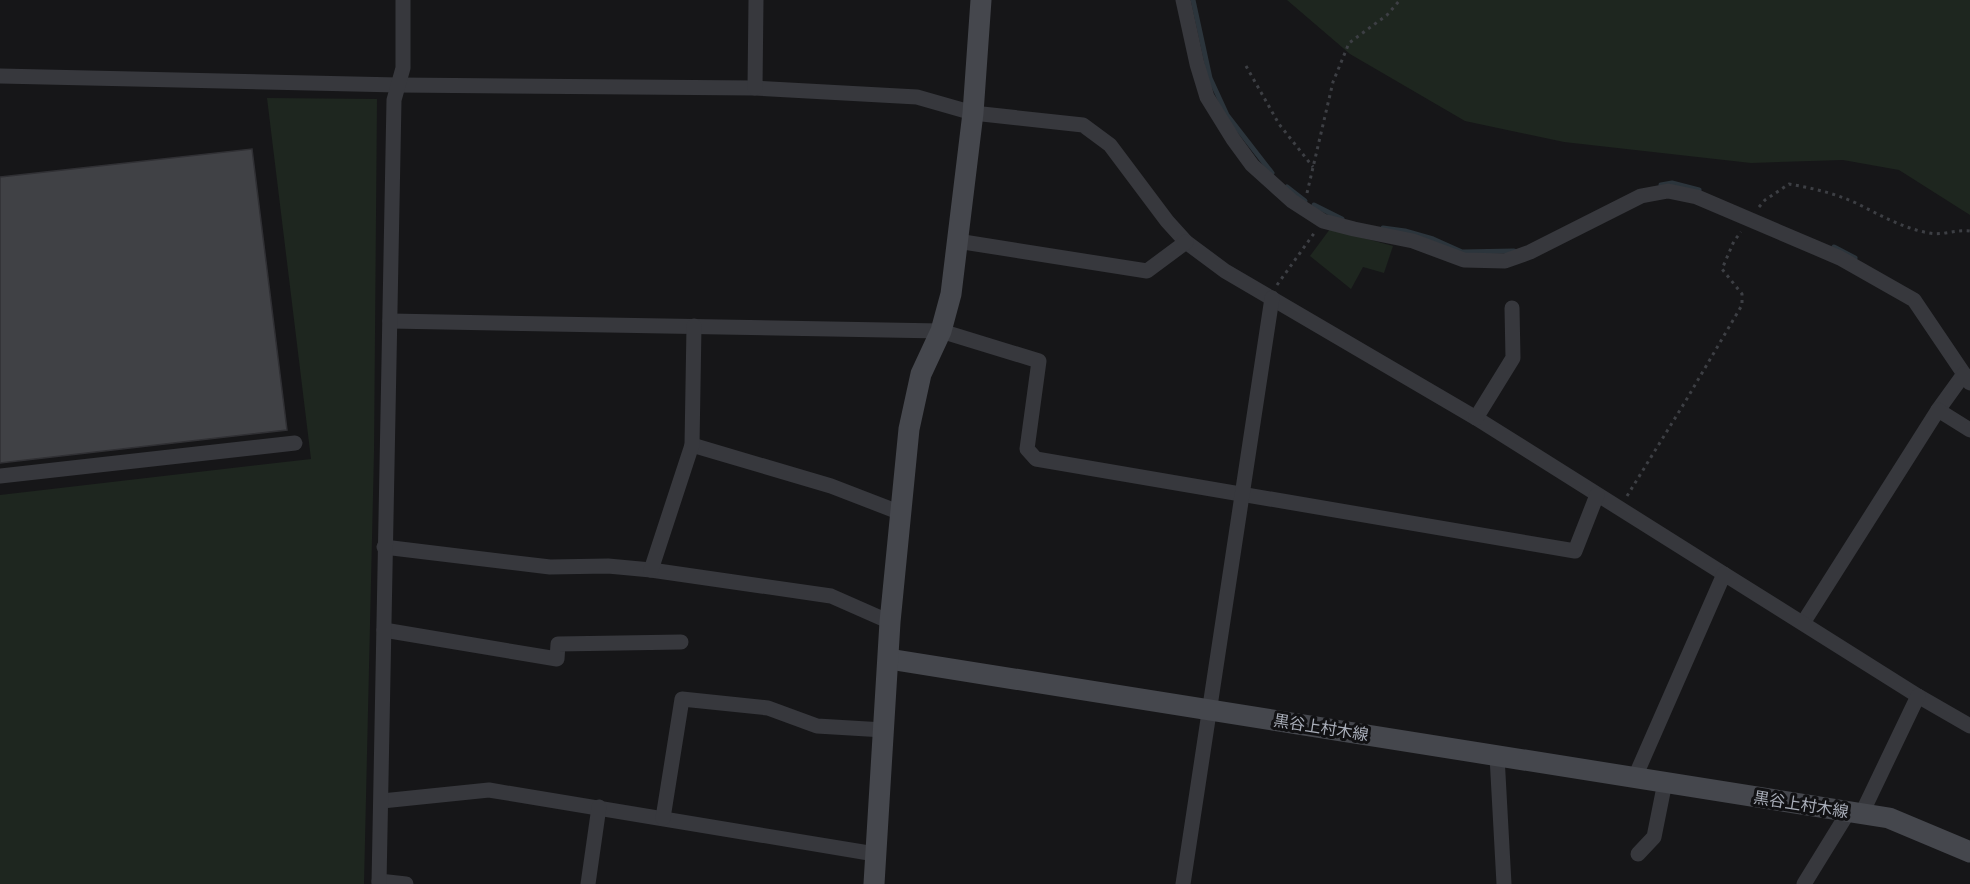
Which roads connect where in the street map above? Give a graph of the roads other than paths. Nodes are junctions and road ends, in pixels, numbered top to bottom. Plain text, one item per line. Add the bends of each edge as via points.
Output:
1 (404, 0) edge
2 (756, 0) edge
3 (981, 0) edge
4 (1183, 0) edge
5 (0, 76) edge
6 (398, 85) junction
7 (755, 88) junction
8 (973, 113) junction
9 (957, 241) junction
10 (1186, 242) junction
11 (1272, 298) junction
12 (1512, 308) dead end
13 (390, 321) junction
14 (694, 326) junction
15 (941, 331) junction
16 (1967, 379) edge
17 (1938, 410) junction
18 (1476, 418) junction
19 (1970, 430) edge
20 (295, 443) dead end
21 (692, 445) junction
22 (0, 476) edge
23 (1242, 495) junction
24 (1597, 495) junction
25 (901, 513) junction
26 (384, 547) junction
27 (651, 570) junction
28 (1724, 574) junction
29 (890, 622) junction
30 (1803, 623) junction
31 (384, 630) junction
32 (681, 642) dead end
33 (889, 659) junction
34 (1918, 696) junction
35 (1211, 709) junction
36 (1970, 726) edge
37 (884, 730) junction
38 (1497, 756) junction
39 (1635, 777) junction
40 (1665, 782) junction
41 (382, 801) junction
42 (599, 807) junction
43 (1855, 812) junction
44 (663, 818) junction
45 (1970, 852) edge
46 (875, 854) junction
47 (1638, 854) dead end
48 (379, 883) edge
49 (406, 884) edge
50 (588, 884) edge
51 (874, 884) edge
52 (1183, 884) edge
53 (1504, 884) edge
54 (1804, 884) edge

1 - 6 street via 403,68
2 - 7 street
3 - 8 main road
4 - 16 street via 1207,97 1252,165 1323,221 1413,241 1464,260 1505,261 1641,196 1668,191 1697,197 1840,258 1914,300
5 - 6 street
6 - 7 street
6 - 13 street via 394,100
7 - 8 street via 917,97
8 - 9 main road
8 - 10 street via 1083,125 1110,145
9 - 10 street via 1147,271
9 - 15 main road via 951,294
10 - 11 street via 1225,271
11 - 18 street
11 - 23 street
12 - 18 street via 1513,358
13 - 14 street
13 - 26 street
14 - 15 street
14 - 21 street
15 - 23 street via 1039,361 1026,449 1036,459
15 - 25 main road via 921,374 909,429
16 - 17 street
17 - 19 street
17 - 30 street
18 - 24 street
20 - 22 street
21 - 25 street via 831,486
21 - 27 street
23 - 24 street via 1575,551
23 - 35 street
24 - 28 street
25 - 29 main road
26 - 27 street via 550,567
26 - 31 street
27 - 29 street via 831,596
28 - 30 street
28 - 39 street
29 - 33 main road
30 - 34 street
31 - 32 street via 557,659 558,644
31 - 41 street
33 - 35 main road, 黒谷上村木線
33 - 37 main road
34 - 36 street
34 - 43 street
35 - 38 main road, 黒谷上村木線
35 - 52 street
37 - 44 street via 817,726 768,708 682,699
37 - 46 main road
38 - 39 main road, 黒谷上村木線
38 - 53 street
39 - 40 main road, 黒谷上村木線
40 - 43 main road, 黒谷上村木線
40 - 47 street via 1654,837
41 - 42 street via 489,790
41 - 48 street
42 - 44 street
42 - 50 street
43 - 45 main road, 黒谷上村木線 via 1889,818
43 - 54 street
44 - 46 street
46 - 51 main road
48 - 49 street

